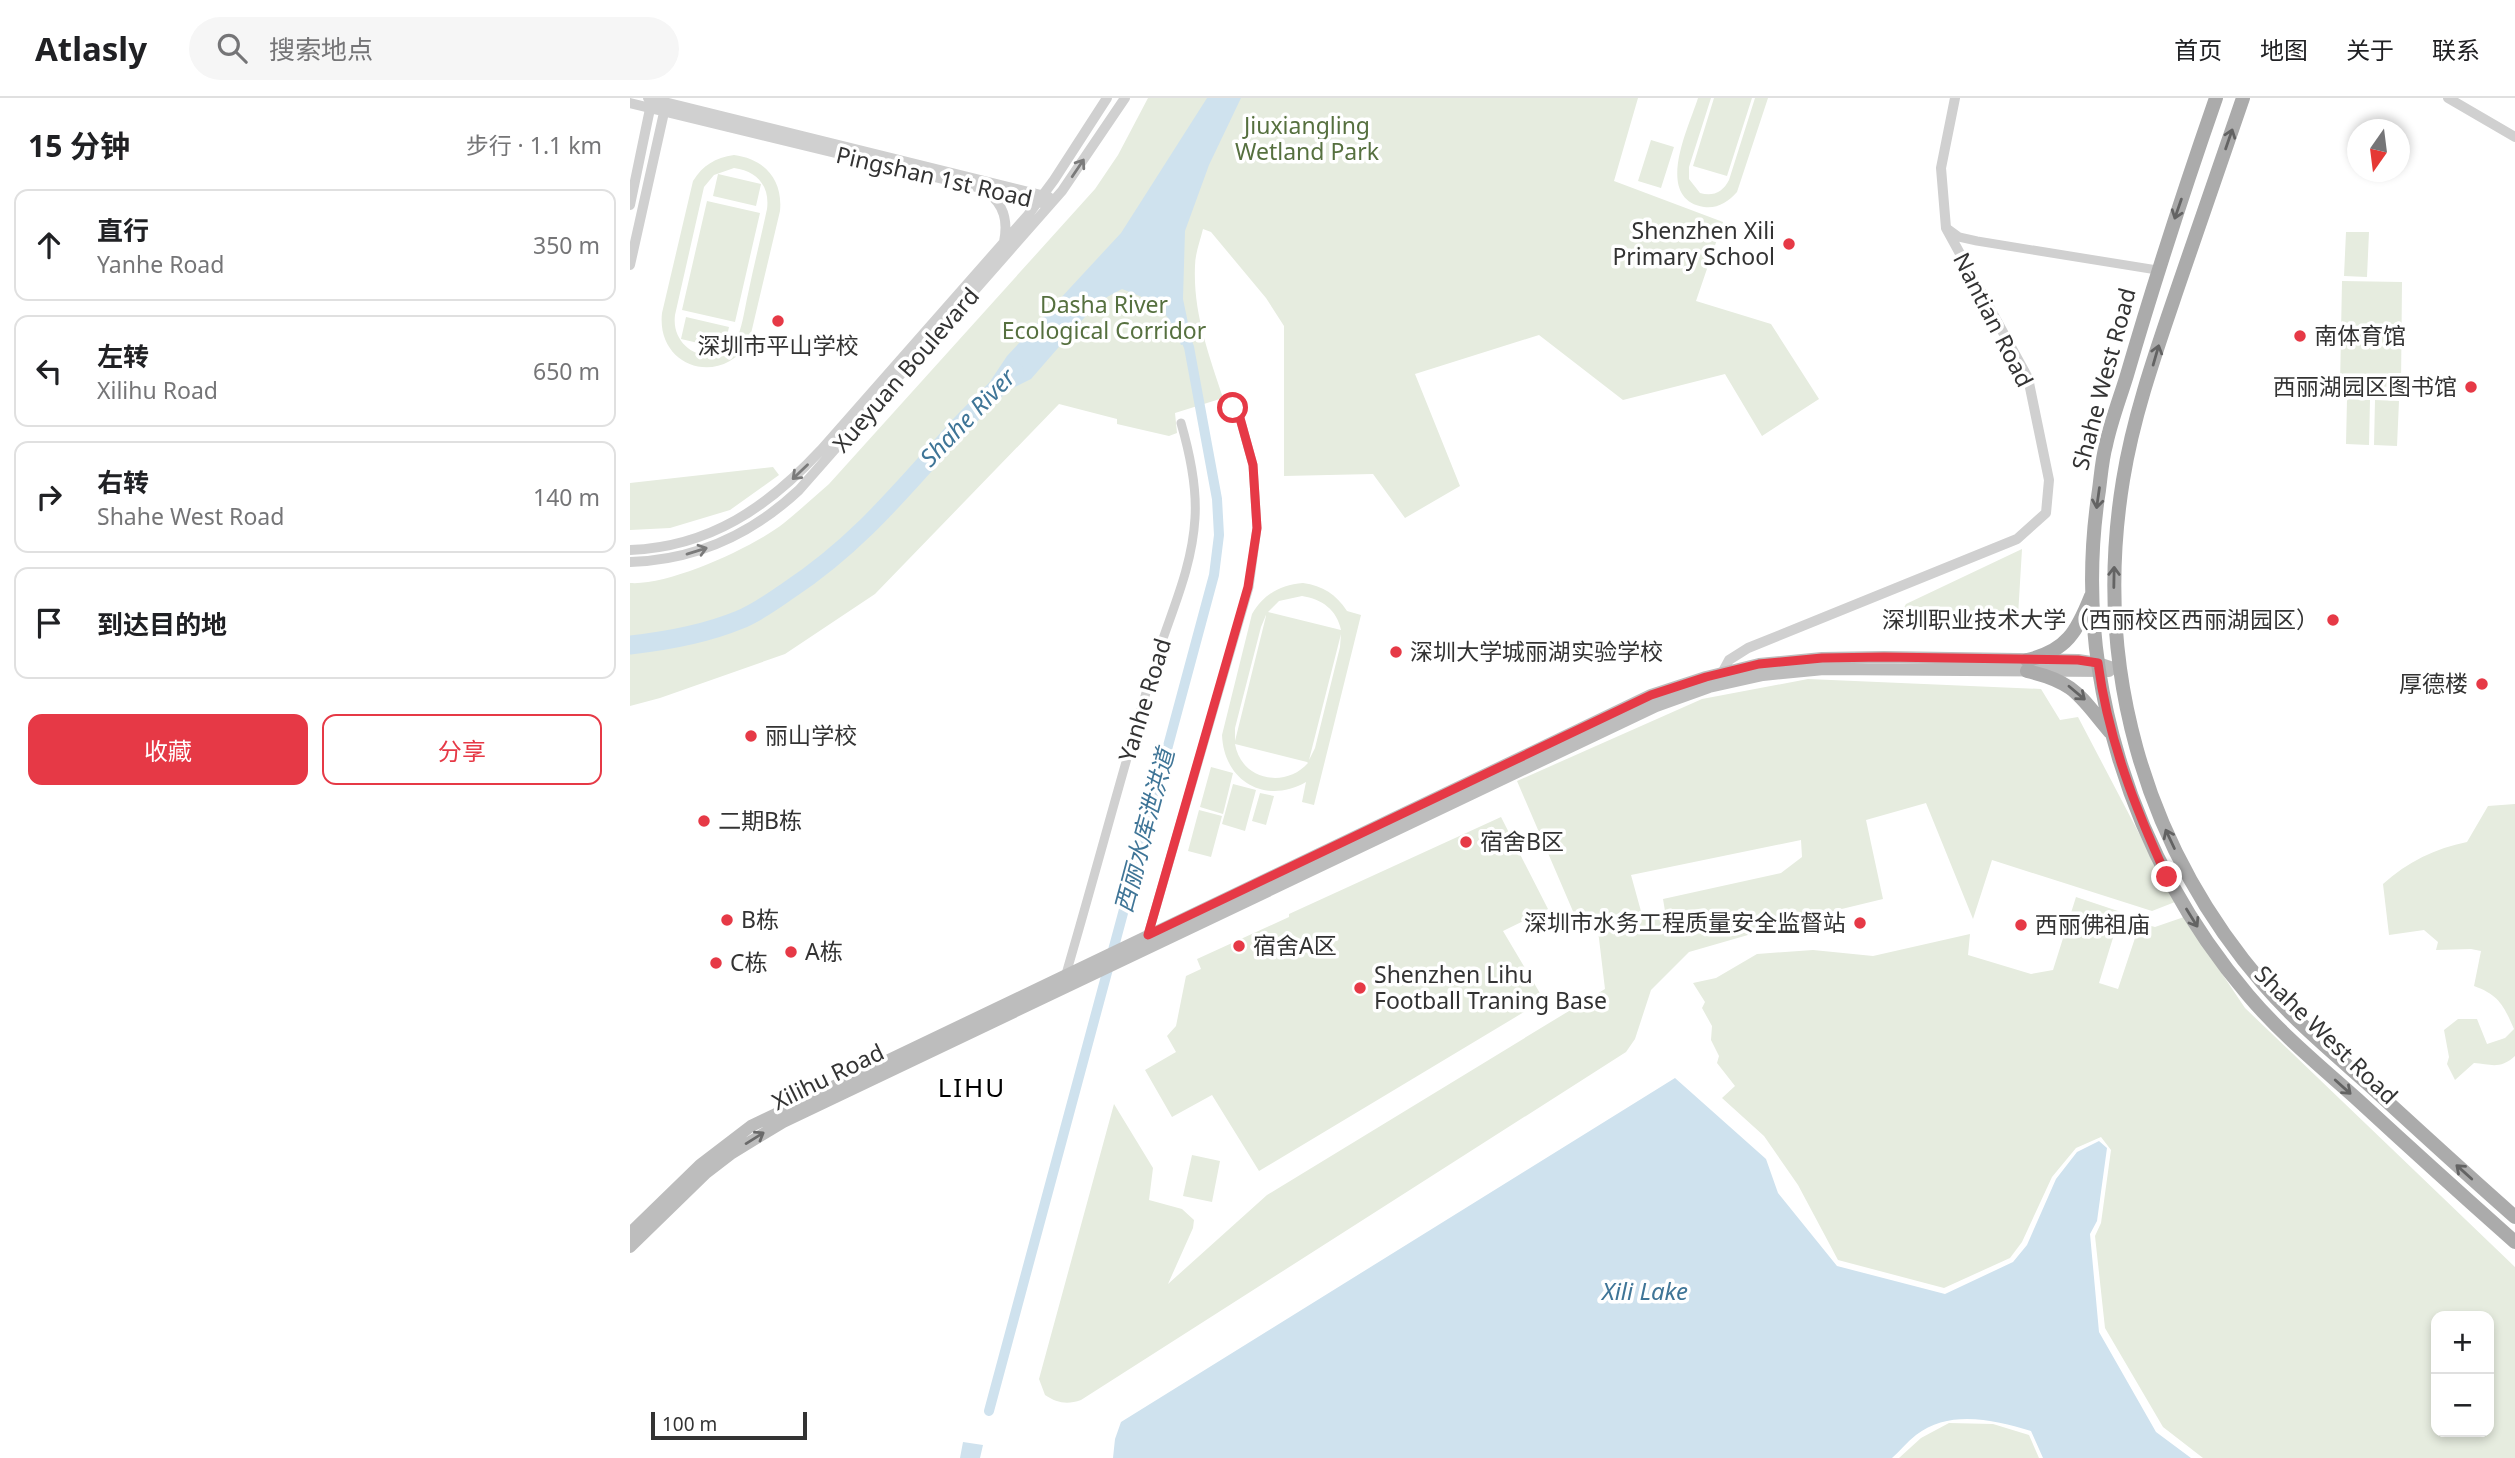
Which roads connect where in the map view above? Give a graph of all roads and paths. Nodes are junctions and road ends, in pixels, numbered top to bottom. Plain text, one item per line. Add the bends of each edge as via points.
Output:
1 (1107, 98) edge
2 (1125, 98) edge
3 (1955, 98) edge
4 (2216, 98) edge
5 (2243, 98) edge
6 (2448, 98) edge
7 (651, 101) edge
8 (630, 103) edge
9 (666, 104) edge
10 (2515, 137) edge
11 (978, 188) junction
12 (1045, 200) junction
13 (630, 205) edge
14 (1946, 228) junction
15 (1004, 242) junction
16 (630, 265) edge
17 (2157, 270) junction
18 (1233, 408) dead end
19 (1181, 423) dead end
20 (630, 550) edge
21 (630, 562) edge
22 (2092, 591) junction
23 (2027, 665) junction
24 (2099, 667) junction
25 (2119, 670) junction
26 (1722, 673) junction
27 (2113, 736) junction
28 (1148, 935) junction
29 (1116, 956) junction
30 (1068, 979) junction
31 (2515, 1217) edge
32 (630, 1233) edge
33 (2515, 1242) edge
34 (630, 1247) edge

1 - 12 street, Xueyuan Boulevard
12 -> 2 street, Xueyuan Boulevard via 1073,176
3 - 14 street, Nantian Road via 1941,168
4 -> 17 main road, Shahe West Road
25 -> 5 main road, Shahe West Road via 2114,562 2129,450 2161,336
6 - 10 street
7 - 8 street
7 - 9 street
7 - 13 street
9 - 11 street, Pingshan 1st Road
9 - 12 street, Pingshan 1st Road
9 - 16 street
11 - 12 street, Pingshan 1st Road
11 - 15 street via 993,197 1003,212
12 - 15 street, Xueyuan Boulevard
21 -> 12 street, Xueyuan Boulevard via 707,548 752,526 789,499 830,457
14 - 17 street via 1977,241
14 - 26 street, Nantian Road via 2028,378 2049,480 2046,513 2017,539 1748,648 1729,660
15 -> 20 street, Xueyuan Boulevard via 821,450 770,499 732,523 693,539
17 -> 22 main road, Shahe West Road via 2105,446
18 - 28 street via 1238,411 1253,465 1257,528 1248,587
19 - 30 street, Yanhe Road via 1195,486 1190,555 1153,668
22 - 23 main road via 2068,639
22 - 24 main road, Shahe West Road
23 - 24 main road
23 - 26 main road via 1822,658
23 -> 27 main road via 2074,689
23 - 29 main road via 1824,669 1763,675 1709,687 1656,706
24 - 25 main road
24 - 27 main road, Shahe West Road
31 -> 25 main road, Shahe West Road via 2302,1025 2229,940 2198,893 2160,817 2137,753
26 - 28 main road via 1651,695
27 -> 33 main road, Shahe West Road via 2158,859 2231,975 2294,1042
28 - 29 main road
29 - 30 main road
30 - 32 main road, Xilihu Road via 751,1126 700,1165
34 -> 30 main road, Xilihu Road via 732,1153 783,1122

